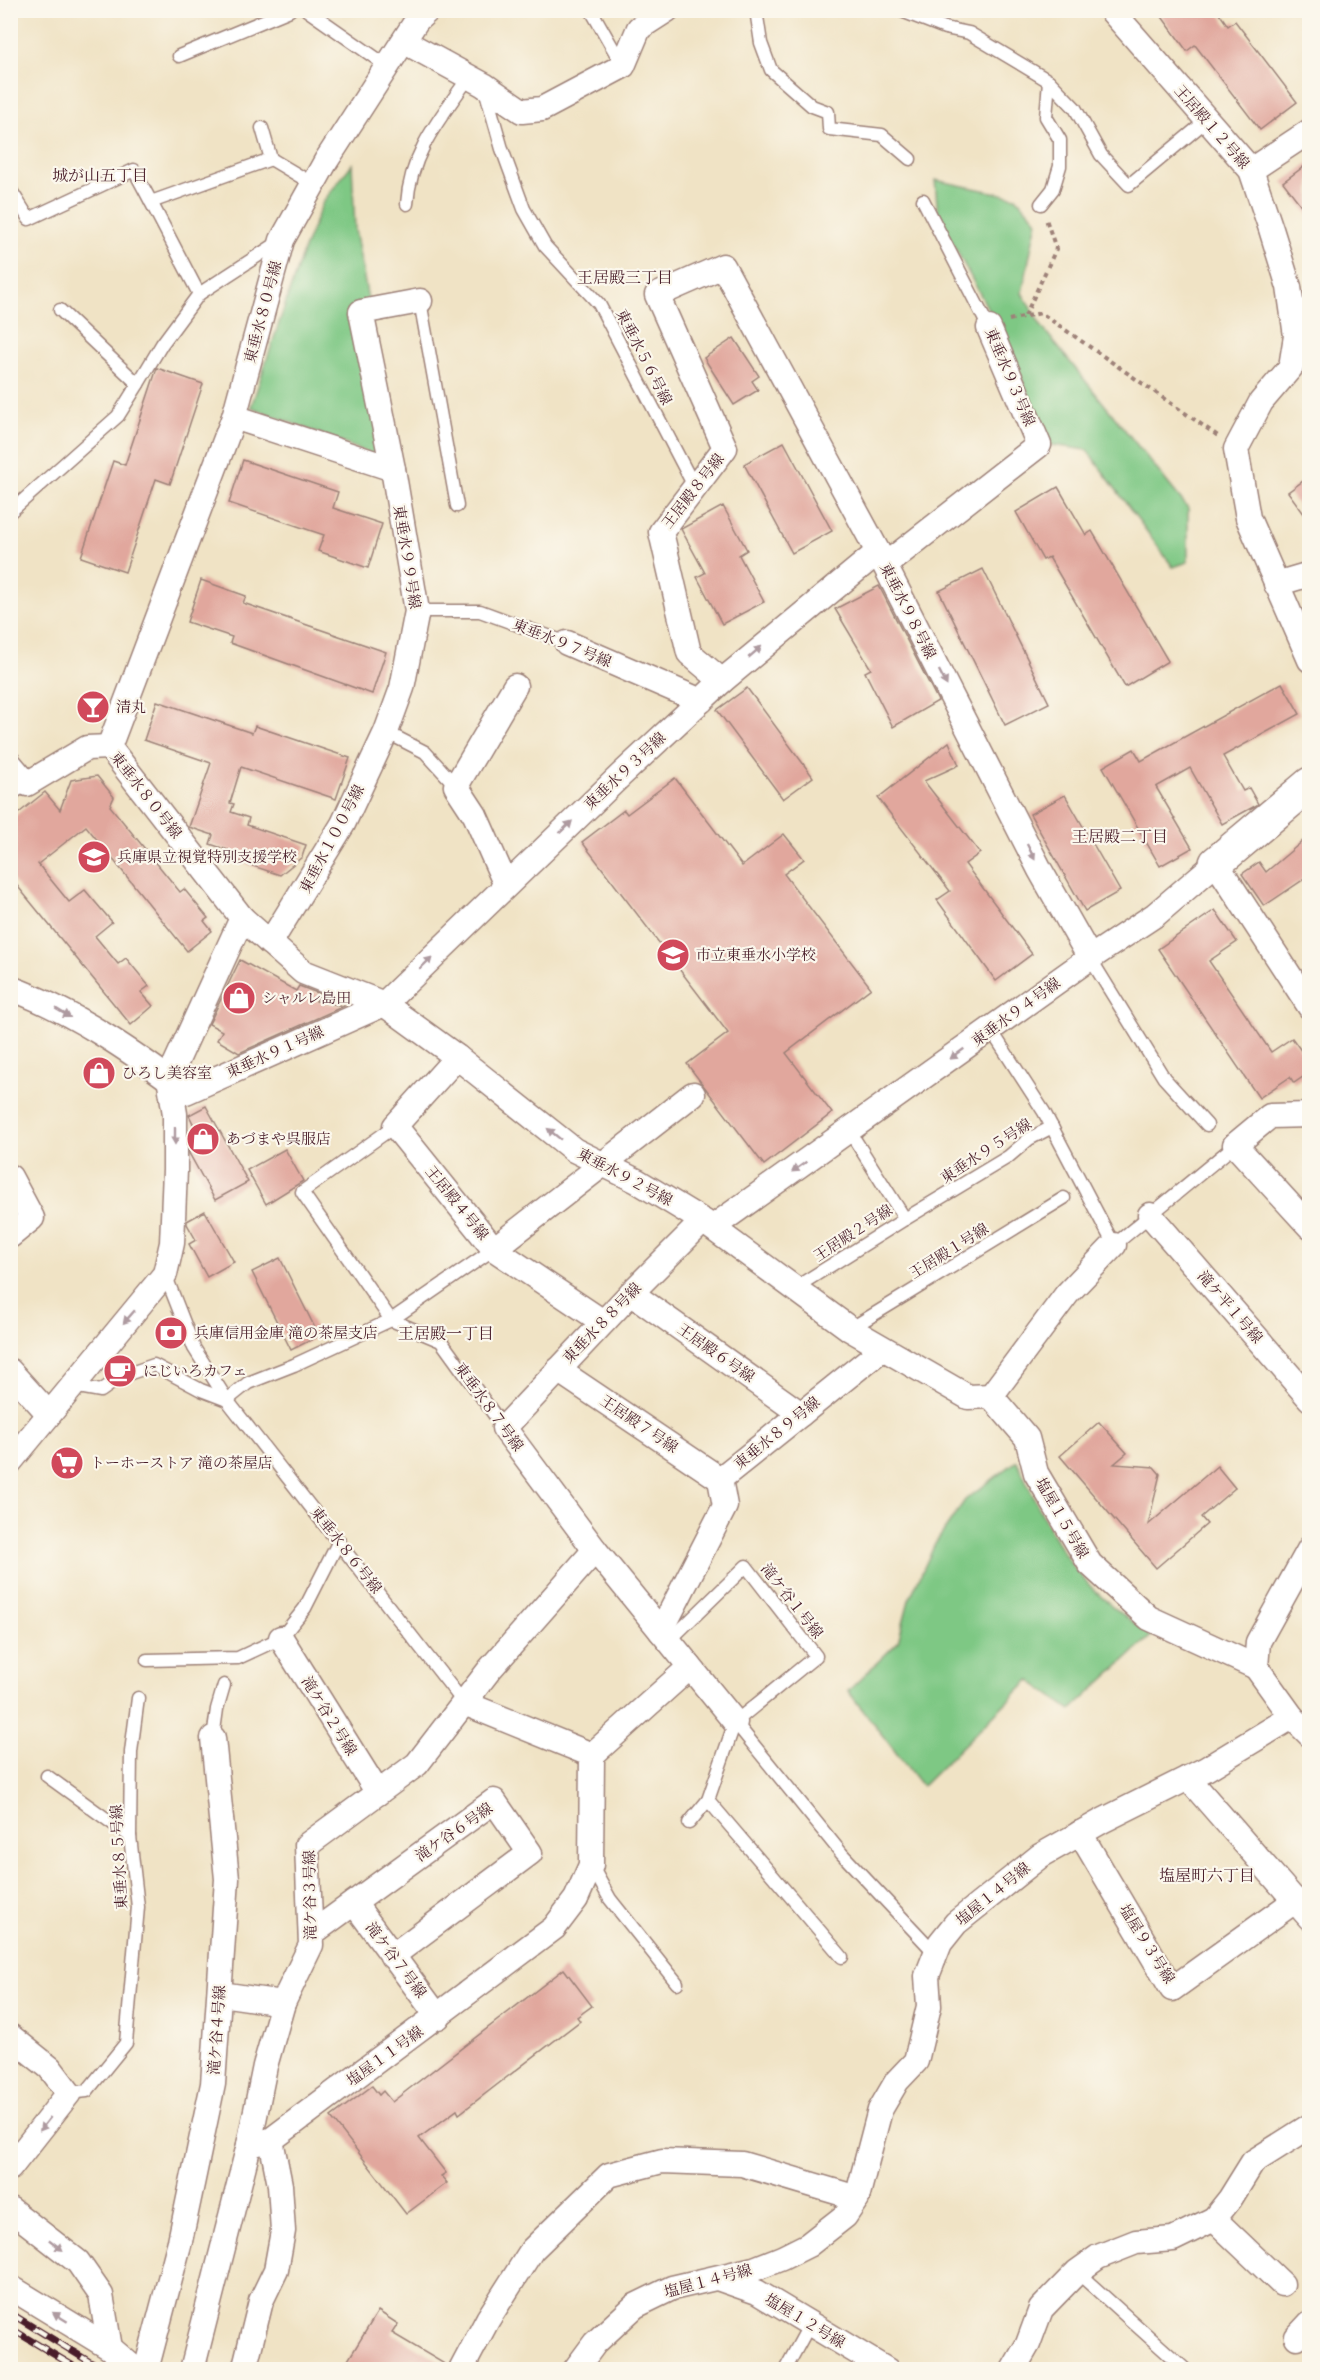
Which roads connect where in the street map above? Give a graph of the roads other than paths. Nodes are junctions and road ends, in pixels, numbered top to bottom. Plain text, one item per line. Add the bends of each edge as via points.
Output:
1 (290, 10) edge
2 (307, 10) edge
3 (591, 10) edge
4 (667, 10) edge
5 (756, 10) edge
6 (899, 10) edge
7 (1111, 10) edge
8 (421, 14) edge
9 (405, 42) junction
10 (179, 56) dead end
11 (387, 66) junction
12 (623, 66) junction
13 (476, 81) junction
14 (1049, 81) junction
15 (1207, 120) junction
16 (262, 128) dead end
17 (1310, 131) edge
18 (271, 159) junction
19 (910, 159) dead end
20 (1251, 170) junction
21 (313, 184) junction
22 (10, 189) edge
23 (923, 200) dead end
24 (151, 202) junction
25 (407, 204) dead end
26 (1041, 204) road end
27 (282, 240) junction
28 (723, 266) joint
29 (199, 294) junction
30 (420, 301) joint
31 (60, 310) dead end
32 (989, 328) joint
33 (138, 384) junction
34 (234, 417) junction
35 (393, 469) junction
36 (694, 488) junction
37 (456, 506) dead end
38 (10, 512) edge
39 (881, 558) junction
40 (1310, 574) edge
41 (1276, 584) junction
42 (417, 610) junction
43 (567, 643) joint
44 (1310, 660) edge
45 (722, 681) junction
46 (515, 686) dead end
47 (701, 701) junction
48 (386, 732) junction
49 (109, 747) junction
50 (10, 764) edge
51 (1310, 784) edge
52 (456, 786) junction
53 (19, 790) edge
54 (1216, 863) junction
55 (506, 885) junction
56 (242, 918) junction
57 (270, 943) junction
58 (1090, 958) junction
59 (10, 988) edge
60 (384, 1004) junction
61 (1310, 1007) edge
62 (991, 1030) junction
63 (458, 1057) junction
64 (169, 1078) junction
65 (693, 1094) dead end
66 (1310, 1115) edge
67 (1207, 1125) dead end
68 (395, 1126) junction
69 (1052, 1126) junction
70 (850, 1132) junction
71 (1235, 1144) junction
72 (604, 1164) junction
73 (10, 1177) edge
74 (1064, 1198) dead end
75 (1150, 1215) junction
76 (906, 1220) junction
77 (708, 1224) junction
78 (1310, 1227) edge
79 (10, 1236) edge
80 (1114, 1245) junction
81 (494, 1249) junction
82 (165, 1274) junction
83 (792, 1289) junction
84 (631, 1293) junction
85 (391, 1320) junction
86 (603, 1322) junction
87 (850, 1329) junction
88 (882, 1349) junction
89 (558, 1370) junction
90 (10, 1371) edge
91 (73, 1386) junction
92 (991, 1396) junction
93 (1310, 1399) edge
94 (227, 1400) junction
95 (50, 1414) junction
96 (801, 1414) junction
97 (504, 1428) junction
98 (10, 1462) edge
99 (720, 1479) junction
100 (339, 1541) junction
101 (1310, 1548) edge
102 (595, 1550) junction
103 (665, 1636) junction
104 (281, 1638) junction
105 (147, 1660) dead end
106 (1256, 1666) junction
107 (690, 1667) junction
108 (224, 1685) dead end
109 (138, 1698) dead end
110 (464, 1703) junction
111 (1293, 1717) junction
112 (735, 1722) junction
113 (1310, 1734) edge
114 (213, 1738) joint
115 (592, 1755) junction
116 (46, 1776) dead end
117 (1188, 1778) junction
118 (378, 1793) junction
119 (708, 1800) junction
120 (689, 1824) dead end
121 (1080, 1833) junction
122 (130, 1836) junction
123 (591, 1865) junction
124 (354, 1903) junction
125 (1303, 1909) edge
126 (311, 1934) junction
127 (936, 1954) junction
128 (392, 1956) junction
129 (842, 1957) dead end
130 (677, 1983) dead end
131 (220, 1994) junction
132 (283, 2003) junction
133 (438, 2017) junction
134 (10, 2036) edge
135 (69, 2093) junction
136 (1310, 2126) edge
137 (260, 2143) junction
138 (10, 2168) edge
139 (857, 2198) junction
140 (10, 2209) edge
141 (1214, 2219) junction
142 (1077, 2272) junction
143 (720, 2278) junction
144 (1282, 2284) dead end
145 (10, 2287) edge
146 (810, 2324) junction
147 (110, 2348) junction
148 (136, 2370) edge
149 (146, 2370) edge
150 (192, 2370) edge
151 (244, 2370) edge
152 (461, 2370) edge
153 (575, 2370) edge
154 (785, 2370) edge
155 (887, 2370) edge
156 (1013, 2370) edge
157 (1186, 2370) edge

1 - 10 lane
2 - 11 lane
3 - 12 lane
4 - 12 street via 639,28
5 - 19 lane via 761,43 771,70 812,106 828,112 829,129 882,135
6 - 14 lane via 969,33
7 - 15 street, 王居殿１２号線
8 - 9 street, 東垂水８０号線
9 - 11 street, 東垂水８０号線
9 - 13 street
11 - 21 street, 東垂水８０号線
12 - 13 street via 542,109 522,111
13 - 25 lane via 426,139 412,169
13 - 36 lane, 東垂水５６号線 via 524,209 545,246 599,304
14 - 15 lane via 1075,108 1101,155 1129,185
14 - 26 lane via 1046,117 1060,140 1060,166 1053,189
15 - 20 street, 王居殿１２号線
16 - 18 lane
17 - 20 street
18 - 21 lane
18 - 24 lane
20 - 41 street, 王居殿１２号線 via 1289,287 1296,336 1291,367 1261,402 1236,449 1248,518
21 - 27 street, 東垂水８０号線
22 - 24 lane via 29,219 134,170
23 - 32 lane, 東垂水９３号線
24 - 29 lane
27 - 29 lane
27 - 34 street, 東垂水８０号線
28 - 36 street, 王居殿８号線 via 657,295 725,448
28 - 39 street, 東垂水９８号線
29 - 33 lane
30 - 35 street, 東垂水９９号線 via 361,312
30 - 37 lane
31 - 33 lane
32 - 39 street, 東垂水９３号線 via 1039,445
33 - 38 lane via 118,416
34 - 35 street
34 - 49 street, 東垂水８０号線
35 - 42 street, 東垂水９９号線
36 - 45 street, 王居殿８号線 via 661,532 689,652
45 -> 39 street, 東垂水９３号線
39 -> 58 street, 東垂水９８号線 via 1040,870
40 - 41 street
41 - 44 street
42 - 43 lane, 東垂水９７号線 via 480,611
42 - 48 street, 東垂水９９号線 via 402,688
43 - 47 street, 東垂水９７号線
45 - 47 street, 東垂水９３号線
46 - 52 street
55 -> 47 street, 東垂水９３号線
48 - 52 lane via 425,752
48 - 57 street, 東垂水１００号線 via 343,824
49 - 53 street via 87,748
49 - 56 street, 東垂水８０号線
50 - 53 street
51 - 54 street, 東垂水９４号線
52 - 55 street via 475,815
54 - 58 street, 東垂水９４号線 via 1155,915
54 - 61 street
60 -> 55 street, 東垂水９３号線
56 - 57 street, 東垂水９２号線
56 - 64 street
57 - 60 street, 東垂水９２号線 via 303,972
58 - 62 street, 東垂水９４号線
58 - 67 lane via 1164,1078
59 -> 64 street via 40,999
60 - 63 street, 東垂水９２号線
60 - 64 street, 東垂水９１号線 via 186,1092
62 - 69 lane, 東垂水９５号線
62 -> 70 street, 東垂水９４号線
63 - 68 street
72 -> 63 street, 東垂水９２号線 via 574,1150
64 -> 82 street via 175,1114 175,1170 172,1243
65 - 72 street
66 - 71 street via 1270,1116
68 - 81 street, 王居殿４号線
68 - 85 lane via 302,1192
69 - 76 lane, 東垂水９５号線
69 - 80 lane, 東垂水９５号線
70 - 76 lane, 王居殿２号線
70 -> 77 street, 東垂水９４号線
71 - 75 lane
71 - 78 street
72 - 77 street, 東垂水９２号線
72 - 81 street
73 - 79 street via 32,1218
74 - 87 lane, 王居殿１号線
75 - 80 lane
75 - 93 street, 滝ケ平１号線
76 - 83 lane, 王居殿２号線
77 - 83 street, 東垂水９２号線
77 - 84 street, 東垂水８８号線
80 - 92 street via 1067,1294
81 - 85 lane
81 - 86 street, 王居殿４号線
82 -> 91 street
82 - 94 lane, 東垂水８６号線 via 194,1348
83 - 87 street, 東垂水９２号線
84 - 86 street, 東垂水８８号線
84 - 96 street, 王居殿６号線
85 - 94 lane via 248,1383
85 - 97 lane, 東垂水８７号線 via 441,1341
86 - 89 street, 東垂水８８号線
87 - 88 street, 東垂水９２号線
88 - 92 street, 東垂水９２号線 via 968,1396
88 - 96 street, 東垂水８９号線
89 - 97 street, 東垂水８８号線
89 - 99 street, 王居殿７号線
90 - 95 street
91 - 94 lane via 100,1391 122,1376 154,1365
91 - 95 street
92 - 106 street, 塩屋１５号線 via 1027,1438 1036,1473 1090,1564 1149,1618
94 - 100 lane, 東垂水８６号線
95 - 98 street
96 - 99 street, 東垂水８９号線
97 - 102 street, 東垂水８７号線
99 - 103 street, 東垂水８９号線 via 725,1506
100 - 104 lane via 305,1608
100 - 110 lane, 東垂水８６号線
101 - 106 street via 1258,1642
102 - 103 street, 東垂水８７号線
102 - 110 street, 滝ケ谷３号線 via 559,1587
103 - 107 street, 東垂水８７号線
103 - 112 lane, 滝ケ谷１号線 via 746,1566 816,1656
104 - 105 lane via 238,1658
104 - 118 street, 滝ケ谷２号線
106 - 111 street
107 - 112 street, 東垂水８７号線
107 - 115 street
108 - 114 lane, 滝ケ谷４号線
109 - 122 lane, 東垂水８５号線 via 131,1752
110 - 115 street
110 - 118 street, 滝ケ谷３号線 via 417,1764
111 - 113 street
111 - 117 street, 塩屋１４号線
112 - 119 lane
112 - 127 lane via 842,1854
114 - 131 street, 滝ケ谷４号線 via 227,1878
115 - 123 street, 塩屋１１号線
116 - 122 lane
117 - 121 street, 塩屋１４号線
117 - 125 street
118 - 126 street, 滝ケ谷３号線 via 307,1845
119 - 120 lane
119 - 129 lane
121 - 125 street, 塩屋９３号線 via 1172,1989
121 - 127 street, 塩屋１４号線 via 1040,1856 979,1903 940,1943
122 - 135 lane, 東垂水８５号線 via 138,1907 126,2043 87,2091
123 - 130 lane via 610,1899
123 - 133 street, 塩屋１１号線 via 576,1899 554,1928
124 - 126 street, 滝ケ谷６号線
124 - 128 street, 滝ケ谷７号線
124 - 128 street, 滝ケ谷６号線 via 495,1801 530,1853
126 - 132 street, 滝ケ谷３号線 via 311,1945
127 - 139 street, 塩屋１４号線 via 927,1976 929,2006 916,2061 897,2081 880,2110
128 - 133 street, 滝ケ谷７号線
131 - 132 street
131 - 149 street, 滝ケ谷４号線 via 213,2084 198,2166
132 - 137 street, 滝ケ谷３号線 via 265,2066
133 - 137 street, 塩屋１１号線
134 - 135 street via 50,2067
135 -> 138 street
136 - 141 street via 1253,2163
137 - 150 street
137 - 151 street via 280,2185 283,2232 276,2270 261,2301
139 - 143 street, 塩屋１４号線 via 845,2216 808,2245 754,2269
139 - 152 street via 742,2164 662,2162 609,2175 532,2250
140 -> 147 street via 78,2262 101,2295
141 - 142 street via 1173,2240 1136,2242 1098,2257
141 - 144 street
142 - 156 street via 1041,2309
142 - 157 lane
143 - 146 street, 塩屋１２号線 via 757,2292
143 - 153 street, 塩屋１４号線 via 672,2288 635,2306 595,2343
147 -> 145 street
146 - 154 lane
146 - 155 street, 塩屋１２号線
147 - 148 street

